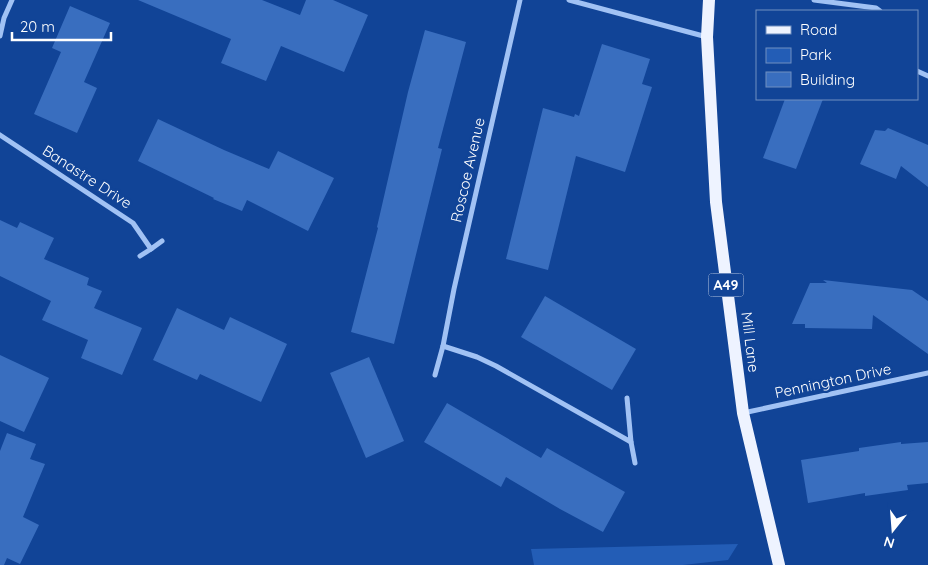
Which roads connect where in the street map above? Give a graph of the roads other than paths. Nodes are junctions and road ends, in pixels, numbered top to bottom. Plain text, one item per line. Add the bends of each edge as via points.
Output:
1 (12, 0) edge
2 (520, 0) edge
3 (569, 0) edge
4 (709, 0) edge
5 (814, 0) edge
6 (879, 10) edge
7 (0, 36) edge
8 (707, 37) junction
9 (0, 135) edge
10 (162, 241) dead end
11 (151, 249) junction
12 (140, 256) dead end
13 (443, 346) junction
14 (928, 373) edge
15 (435, 375) dead end
16 (627, 398) dead end
17 (743, 413) junction
18 (631, 442) junction
19 (635, 463) dead end
20 (779, 565) edge

1 - 7 street
2 - 13 street, Roscoe Avenue
3 - 8 street
4 - 8 main road, Mill Lane / A49
5 - 6 street
8 - 17 main road, Mill Lane / A49 via 716,202
9 - 11 street, Banastre Drive via 133,222
10 - 11 street
11 - 12 street
13 - 15 street, Roscoe Avenue
13 - 18 street via 496,366
14 - 17 street, Pennington Drive
16 - 18 street
17 - 20 main road, Mill Lane / A49
18 - 19 street

